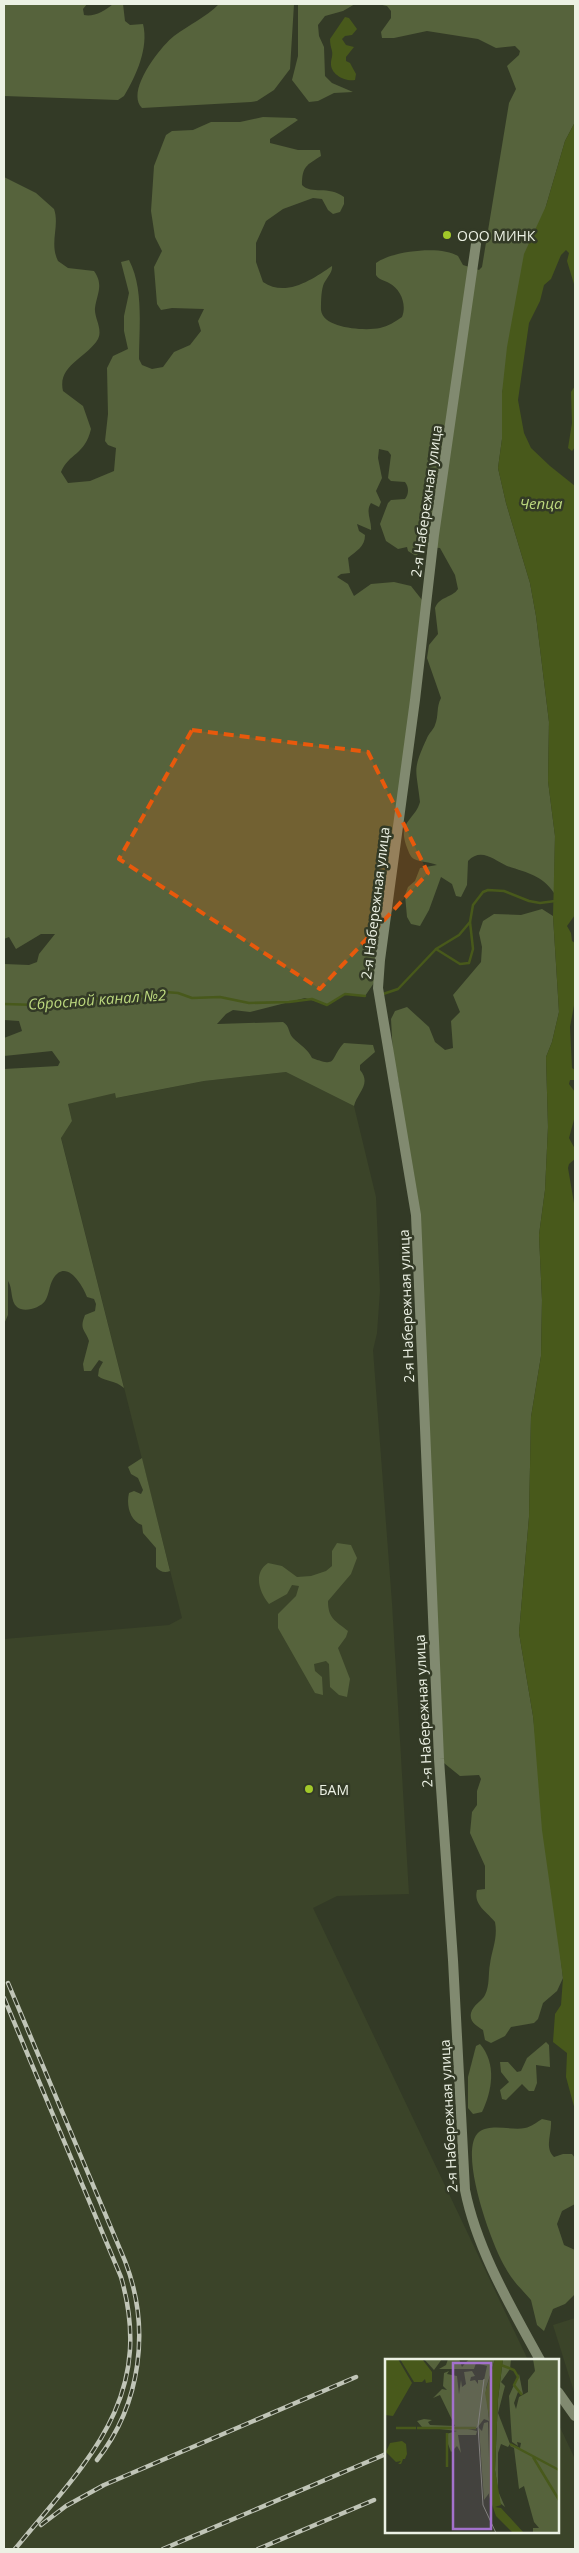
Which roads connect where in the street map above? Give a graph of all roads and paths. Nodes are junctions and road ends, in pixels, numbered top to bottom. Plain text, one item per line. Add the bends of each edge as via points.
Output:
1 (476, 244) dead end
2 (539, 2359) edge
3 (559, 2393) edge
4 (575, 2416) edge

1 - 2 street, 2-я Набережная улица via 434,535 378,988 416,1215 439,1749 465,2190 468,2206 499,2286
3 - 4 street

